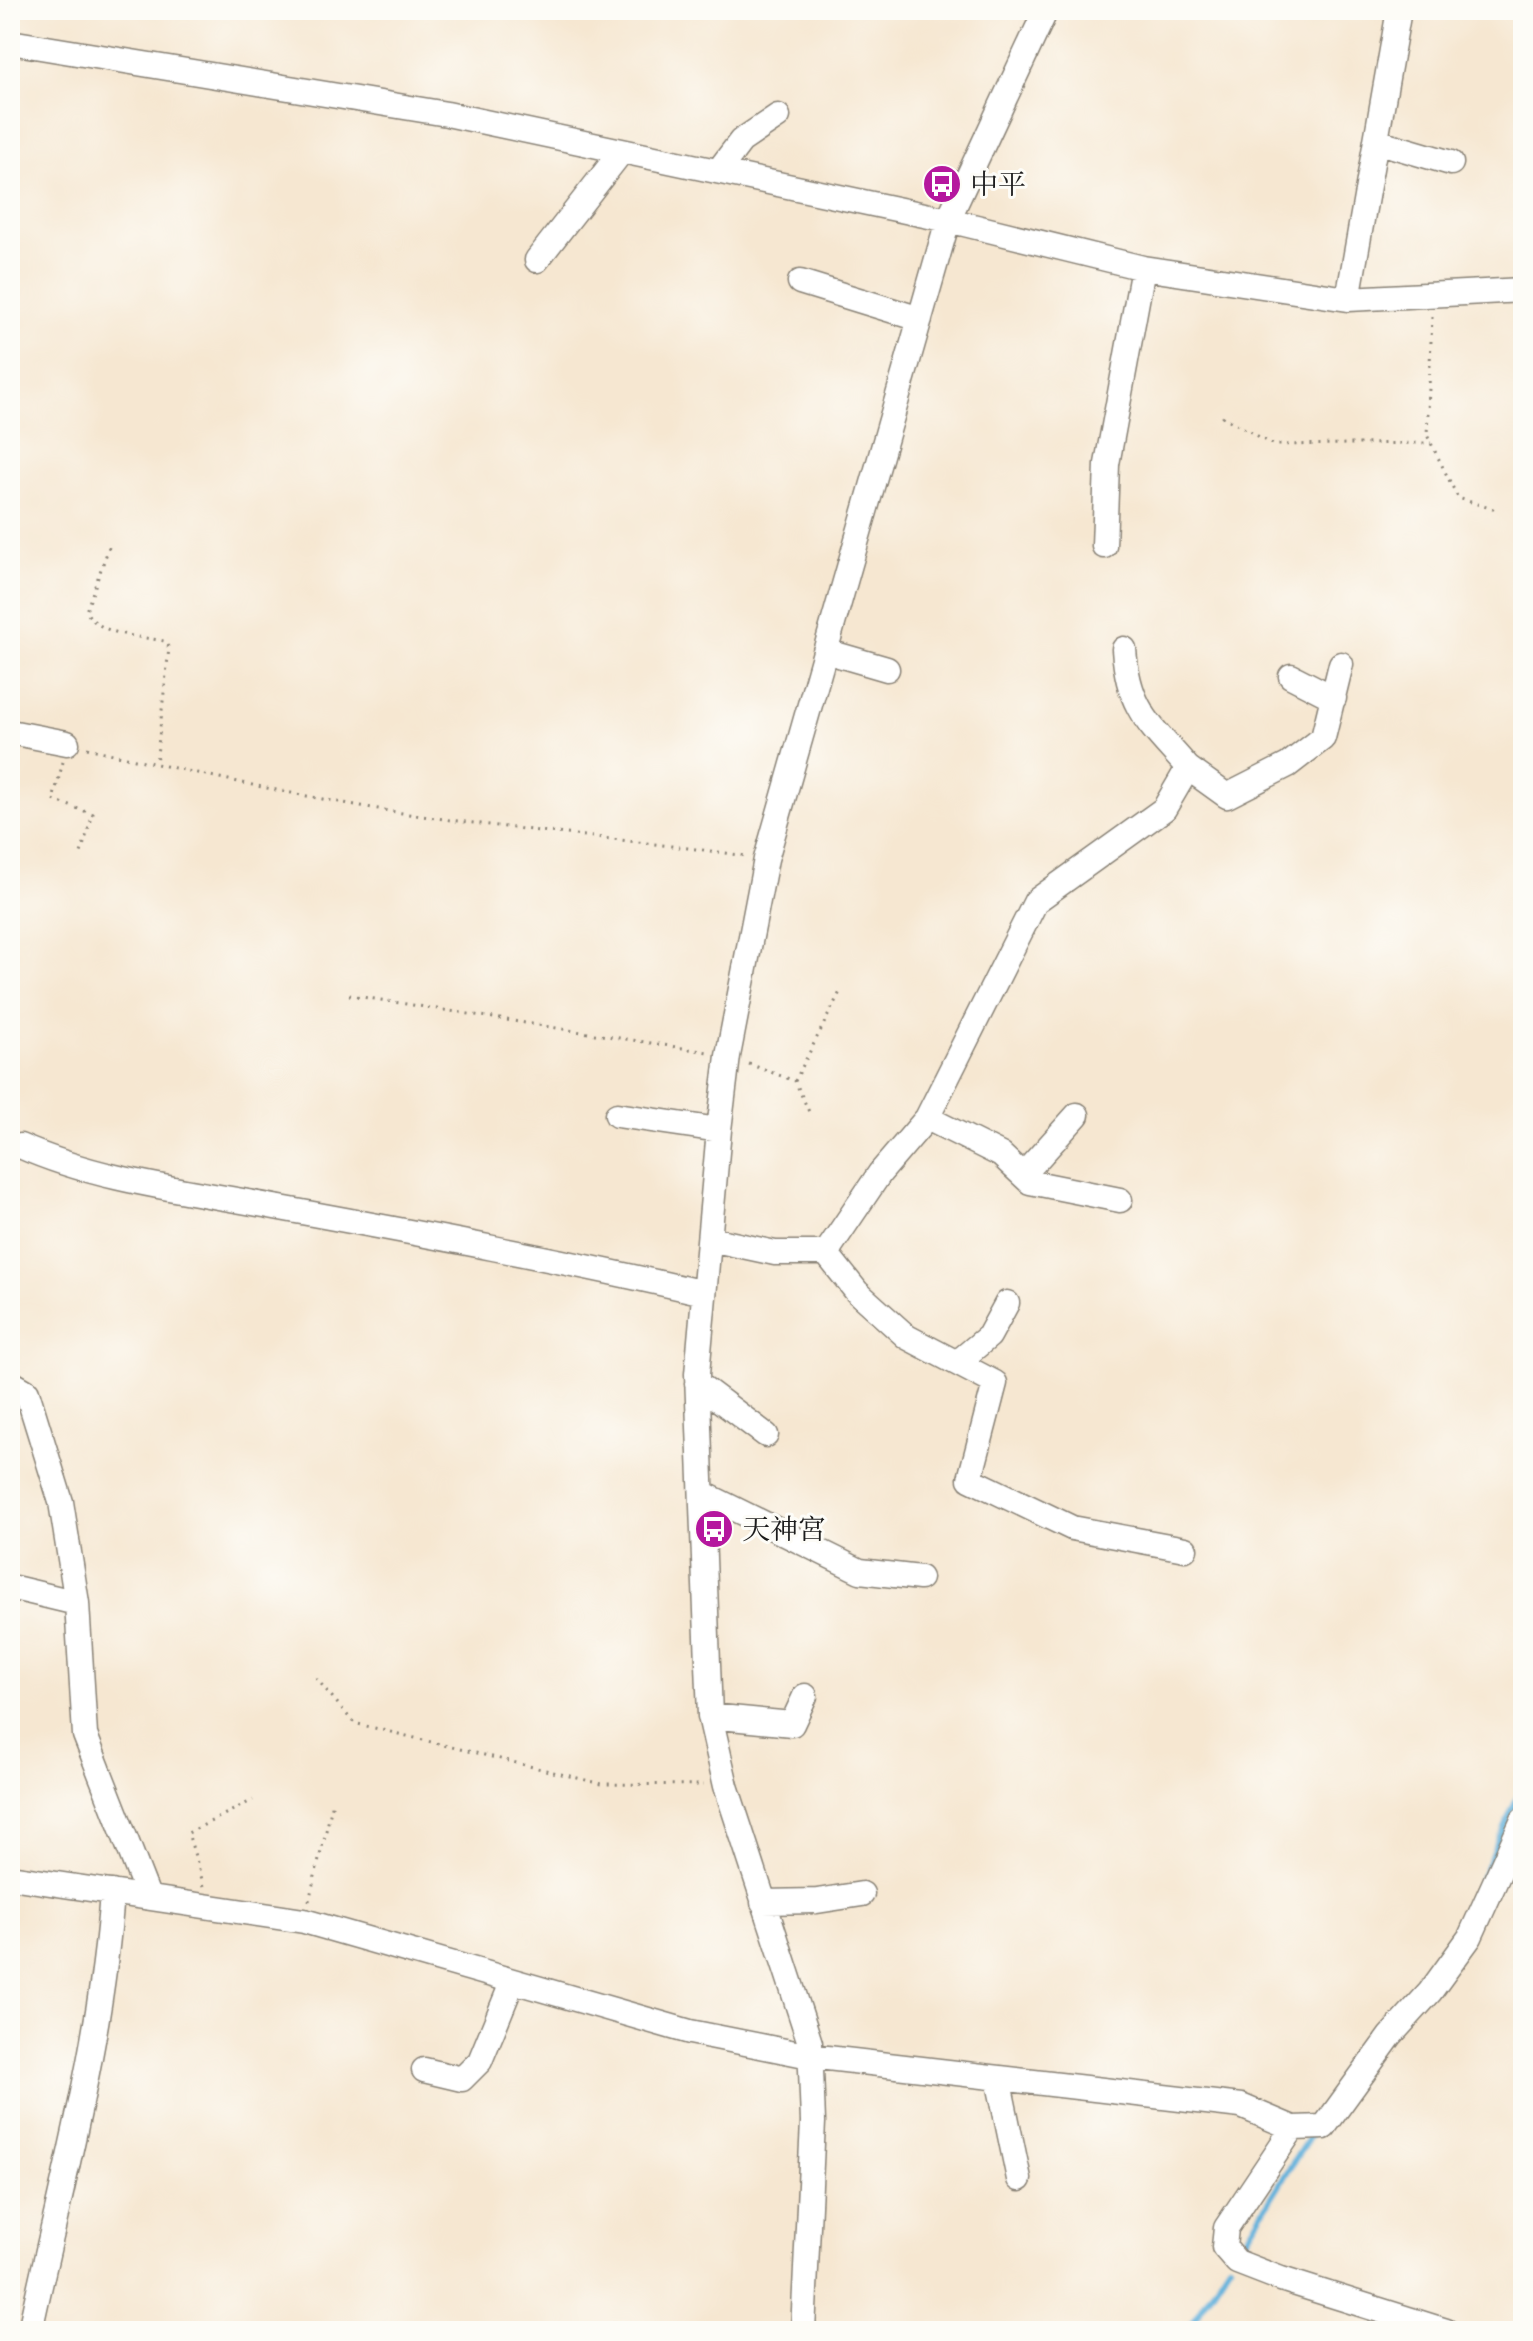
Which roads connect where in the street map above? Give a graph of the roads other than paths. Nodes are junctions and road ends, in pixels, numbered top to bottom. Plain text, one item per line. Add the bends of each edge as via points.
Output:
1 (1046, 10) edge
2 (1399, 10) edge
3 (10, 42) edge
4 (778, 116) dead end
5 (1376, 141) junction
6 (622, 151) junction
7 (1451, 163) dead end
8 (719, 170) junction
9 (948, 220) junction
10 (537, 260) dead end
11 (1143, 268) junction
12 (800, 282) dead end
13 (1523, 290) edge
14 (1348, 299) junction
15 (920, 319) junction
16 (1104, 546) dead end
17 (1124, 649) dead end
18 (825, 651) junction
19 (1341, 664) dead end
20 (887, 669) dead end
21 (1291, 676) dead end
22 (1334, 698) junction
23 (10, 732) edge
24 (67, 743) road end
25 (1188, 768) junction
26 (617, 1115) dead end
27 (1077, 1115) dead end
28 (927, 1118) junction
29 (719, 1130) junction
30 (20, 1146) dead end
31 (1023, 1175) junction
32 (1120, 1200) dead end
33 (710, 1239) junction
34 (826, 1253) junction
35 (704, 1293) junction
36 (1007, 1303) dead end
37 (958, 1362) junction
38 (10, 1382) edge
39 (697, 1383) junction
40 (766, 1435) dead end
41 (702, 1493) junction
42 (1185, 1549) dead end
43 (920, 1578) dead end
44 (10, 1587) edge
45 (77, 1603) junction
46 (805, 1696) dead end
47 (710, 1716) junction
48 (1523, 1820) edge
49 (10, 1877) edge
50 (112, 1892) junction
51 (862, 1894) dead end
52 (148, 1896) junction
53 (763, 1902) junction
54 (512, 1983) junction
55 (810, 2056) junction
56 (424, 2070) dead end
57 (998, 2078) junction
58 (1293, 2128) junction
59 (1019, 2179) dead end
60 (30, 2331) edge
61 (803, 2331) edge
62 (1446, 2331) edge

1 - 9 street
2 - 5 street
3 - 6 street via 447,114
4 - 8 street via 741,141
5 - 7 street
5 - 14 street
6 - 8 street
6 - 10 street
8 - 9 street
9 - 11 street
9 - 15 street
11 - 14 street
11 - 16 street via 1107,464
12 - 15 street
13 - 14 street
15 - 18 street
17 - 25 street via 1126,683 1141,713
18 - 20 street
18 - 29 street via 766,859
19 - 22 street
21 - 22 street
22 - 25 street via 1323,738 1288,765 1227,796
23 - 24 street
25 - 28 street via 1164,809 1036,901
26 - 29 street
27 - 31 street
28 - 31 street via 1001,1155
28 - 34 street via 880,1173
29 - 33 street
30 - 35 street via 59,1163 148,1183 579,1263
31 - 32 street via 1030,1182
33 - 34 street via 775,1253
33 - 35 street
34 - 37 street via 857,1292 907,1337
35 - 39 street
36 - 37 street via 989,1336
37 - 42 street via 995,1383 970,1479 1072,1528
38 - 45 street via 27,1392 61,1502
39 - 40 street
39 - 41 street
41 - 43 street via 860,1571
41 - 47 street
44 - 45 street
45 - 52 street via 85,1735
46 - 47 street via 792,1724
47 - 53 street
48 - 58 street via 1470,1937 1430,1992 1390,2036 1324,2127
49 - 50 street
50 - 52 street
50 - 60 street via 95,2040
51 - 53 street
52 - 54 street via 304,1921
53 - 55 street
54 - 55 street via 690,2032
54 - 56 street via 480,2061 462,2079
55 - 57 street
55 - 61 street via 813,2122
57 - 58 street via 1241,2106
57 - 59 street
58 - 62 street via 1226,2228 1224,2247 1237,2262 1281,2279

